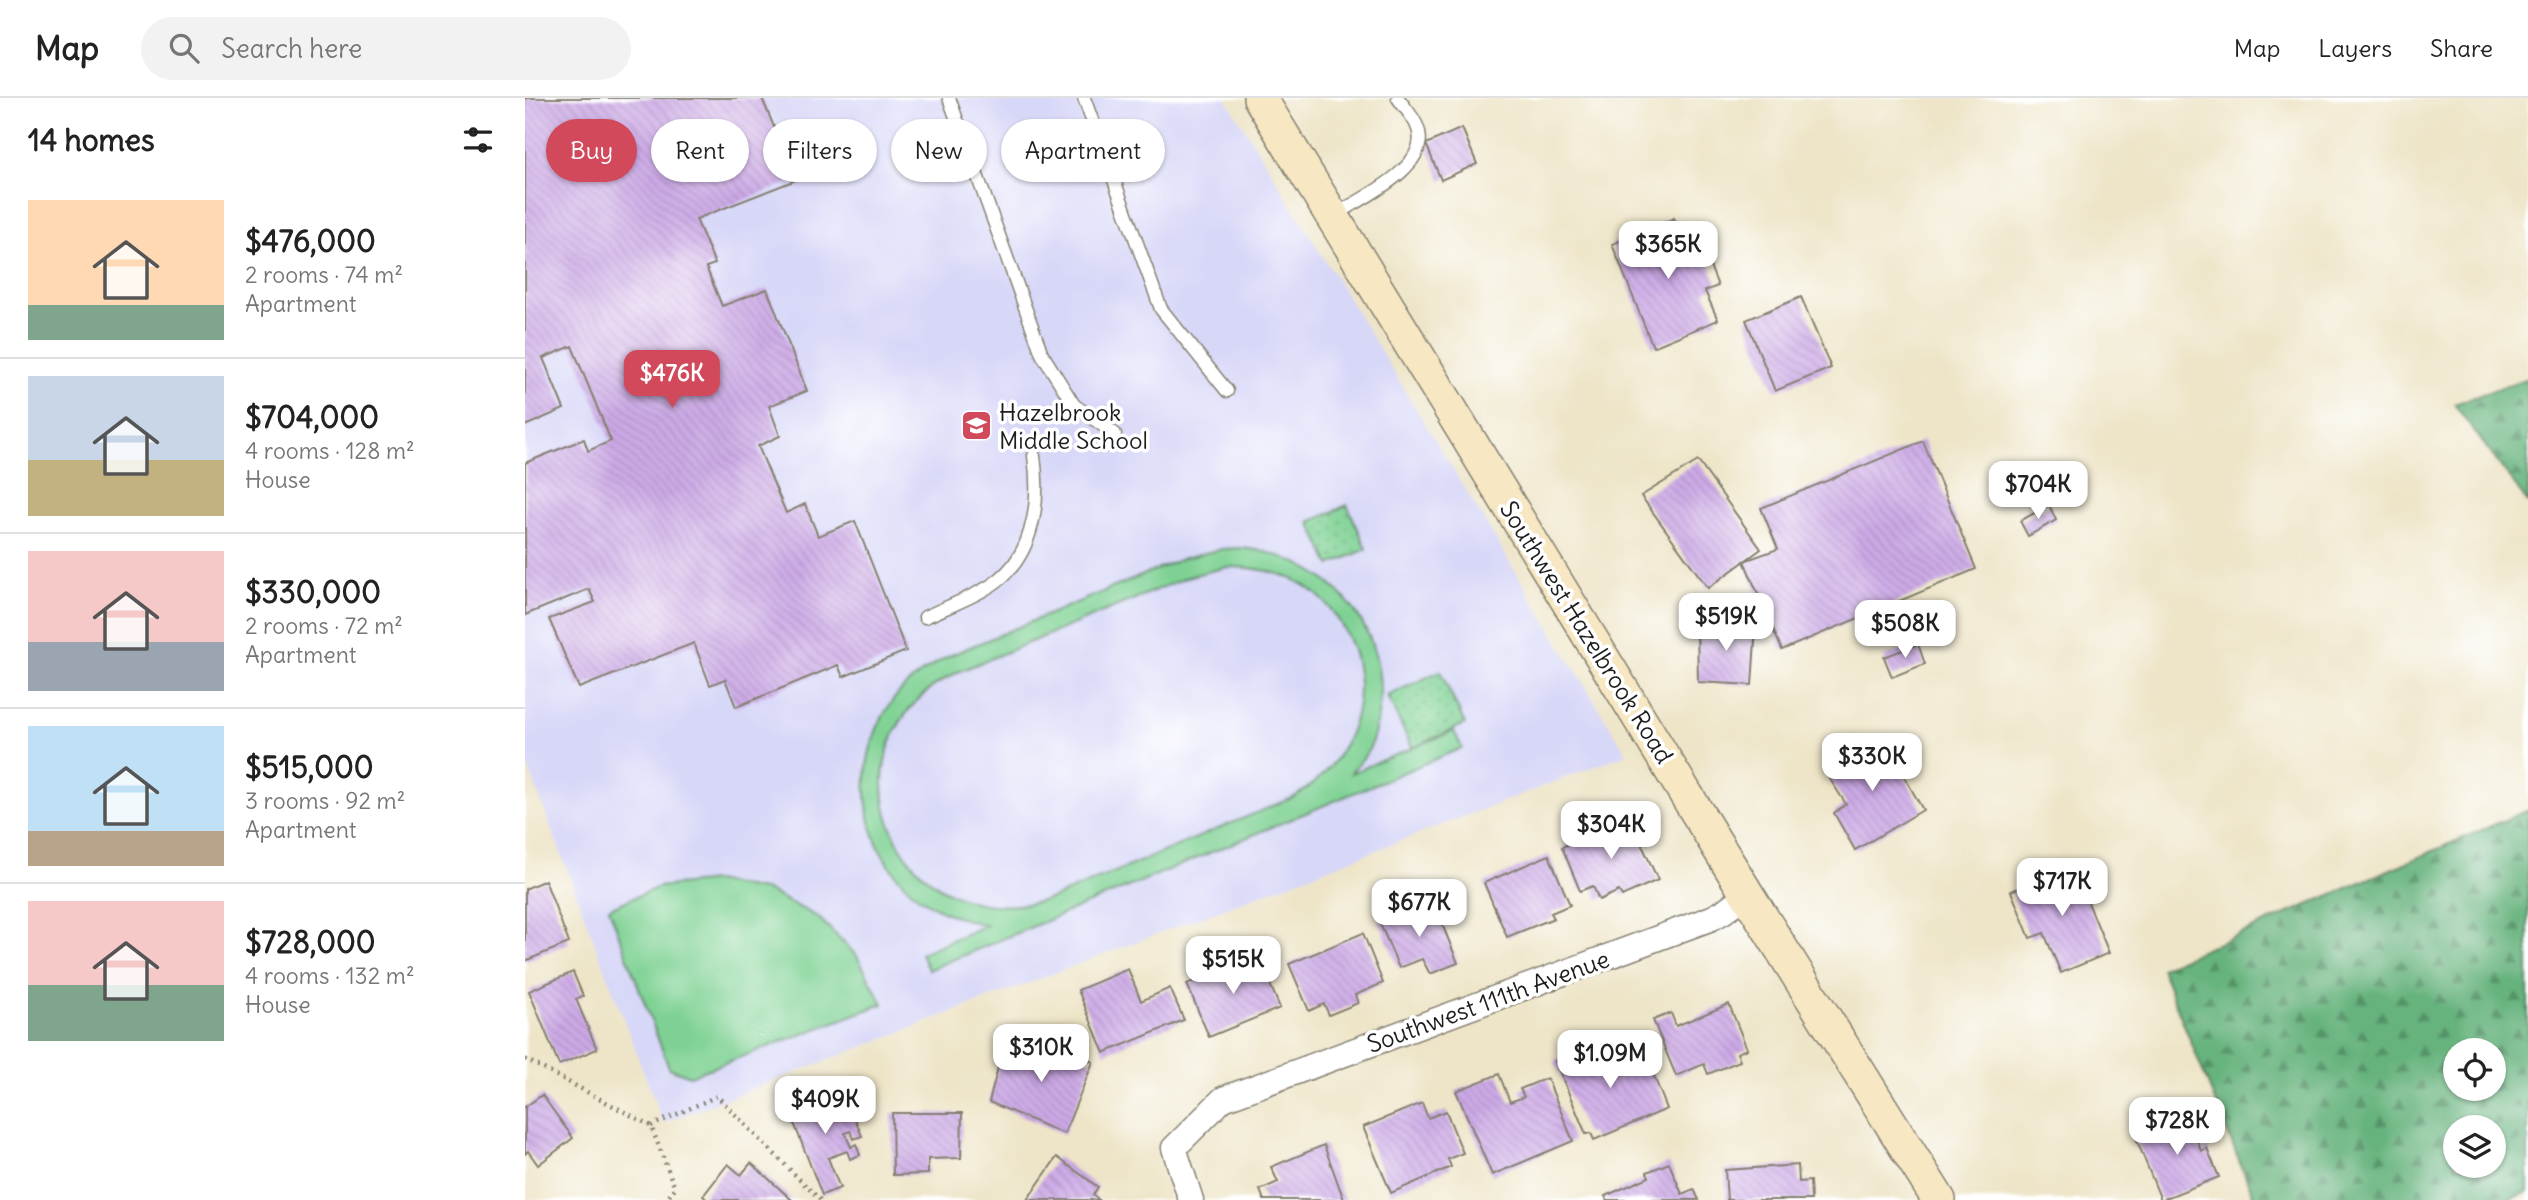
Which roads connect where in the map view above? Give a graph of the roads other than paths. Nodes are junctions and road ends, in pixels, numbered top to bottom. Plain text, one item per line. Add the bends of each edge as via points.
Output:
1 (949, 98) edge
2 (1084, 98) edge
3 (1259, 98) edge
4 (1398, 98) edge
5 (1332, 216) junction
6 (1227, 391) dead end
7 (1115, 434) dead end
8 (1034, 456) dead end
9 (925, 617) dead end
10 (1747, 894) junction
11 (1191, 1200) edge
12 (1939, 1200) edge

1 - 7 lane via 1042,354 1074,405
2 - 6 lane via 1161,309
3 - 5 street, Southwest Hazelbrook Road
4 - 5 lane via 1418,127 1419,148 1409,166
5 - 10 street, Southwest Hazelbrook Road
8 - 9 lane via 1038,482 1035,513 1025,548 1012,567 987,588
10 - 11 street, Southwest 111th Avenue via 1712,918 1223,1099 1174,1148
10 - 12 street, Southwest Hazelbrook Road

